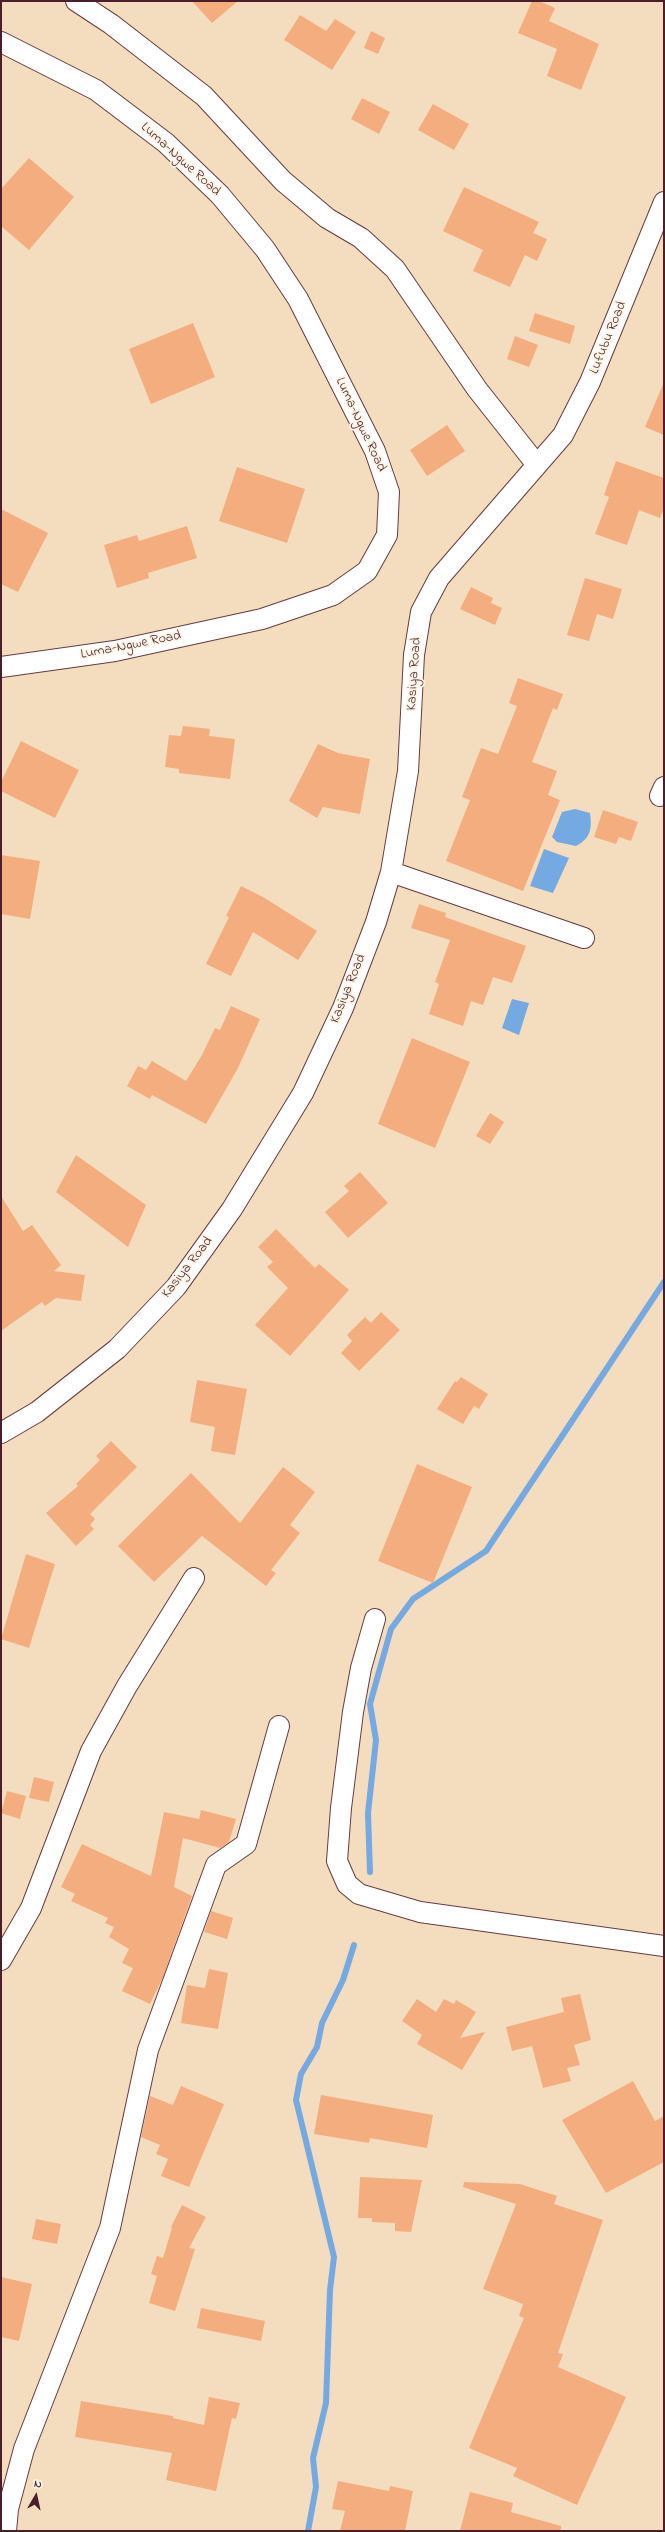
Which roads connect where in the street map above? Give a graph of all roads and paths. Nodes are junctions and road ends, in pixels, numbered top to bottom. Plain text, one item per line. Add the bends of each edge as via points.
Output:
1 (76, 1) edge
2 (1, 42) edge
3 (664, 202) edge
4 (537, 465) junction
5 (1, 667) edge
6 (391, 872) junction
7 (584, 938) dead end
8 (1, 1433) edge
9 (194, 1578) dead end
10 (375, 1619) dead end
11 (279, 1726) dead end
12 (664, 1946) edge
13 (1, 1960) edge
14 (6, 2531) edge

1 - 4 street via 204,96 283,181 327,218 361,238 395,269 477,389
2 - 5 street, Luma-Ngwe Road via 96,90 166,143 220,195 264,249 298,299 375,451 389,492 387,535 367,571 333,595 262,619 115,651
3 - 4 street, Lufubu Road via 590,382 563,435
4 - 6 street, Kasiya Road via 439,578 421,612 414,654 408,771
6 - 7 street
6 - 8 street, Kasiya Road via 376,922 340,1015 303,1093 232,1209 176,1287 117,1349 37,1412
9 - 13 street via 127,1686 91,1751 31,1908
10 - 12 street via 356,1690 341,1808 337,1860 348,1884 358,1894 420,1912
11 - 14 street via 246,1844 216,1866 148,2050 110,2228 24,2449 8,2509

